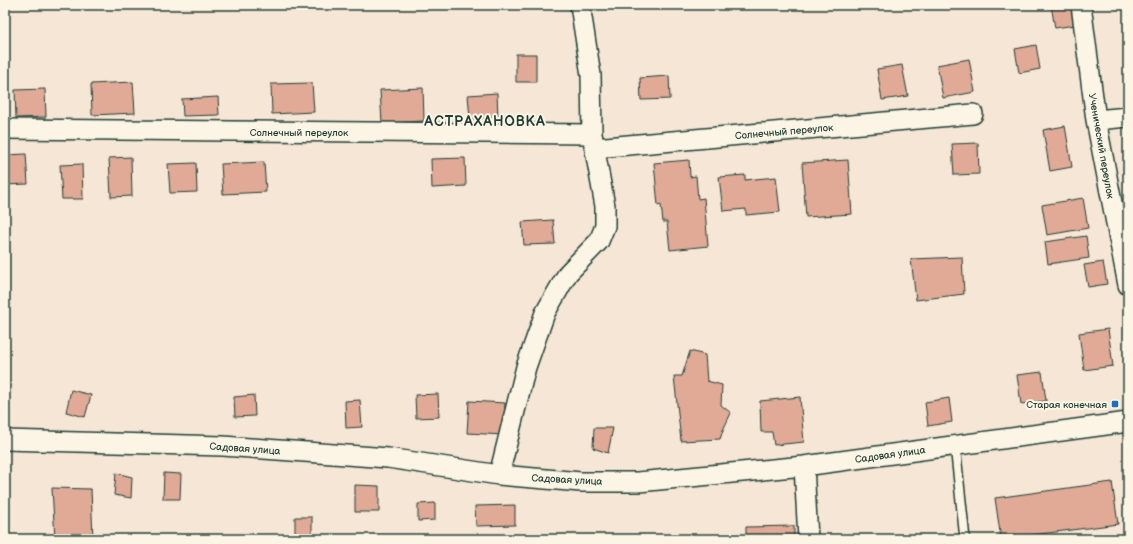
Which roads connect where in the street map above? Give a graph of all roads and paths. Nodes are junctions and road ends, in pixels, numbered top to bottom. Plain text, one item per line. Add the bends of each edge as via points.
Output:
1 (580, 5) edge
2 (1081, 5) edge
3 (973, 114) dead end
4 (1128, 117) edge
5 (1096, 120) junction
6 (5, 129) edge
7 (594, 141) junction
8 (1128, 285) edge
9 (1128, 422) edge
10 (5, 440) edge
11 (955, 445) junction
12 (804, 466) junction
13 (499, 475) junction
14 (808, 539) edge
15 (965, 539) edge

1 - 7 street via 591,75
2 - 5 street, Ученический переулок
3 - 7 street, Солнечный переулок
4 - 5 street
5 - 8 street, Ученический переулок
6 - 7 street, Солнечный переулок
7 - 13 street via 605,206 605,226 598,241 568,273 545,313 526,367
9 - 11 street, Садовая улица
10 - 13 street, Садовая улица via 224,446 388,458
11 - 12 street, Садовая улица
11 - 15 lane
12 - 13 street, Садовая улица via 638,482 581,482
12 - 14 street

